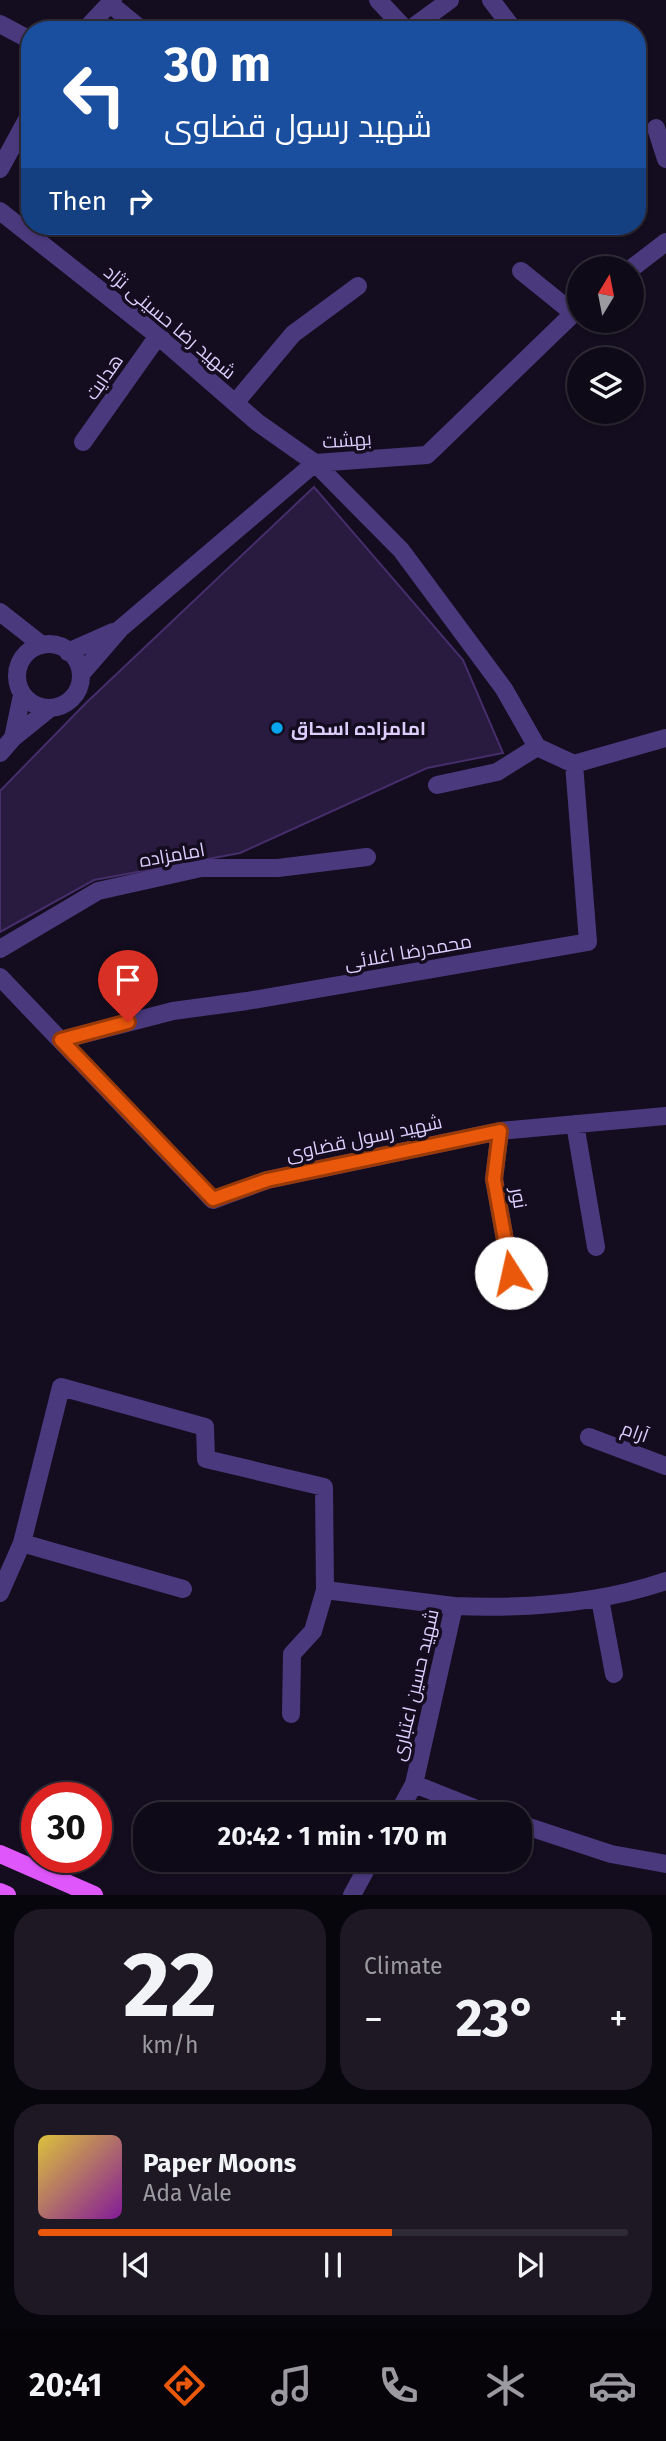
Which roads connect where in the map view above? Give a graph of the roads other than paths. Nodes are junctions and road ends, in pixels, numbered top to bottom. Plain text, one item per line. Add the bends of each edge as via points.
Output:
1 (378, 0) edge
2 (450, 0) edge
3 (491, 0) edge
4 (111, 2) edge
5 (93, 21) edge
6 (132, 21) edge
7 (399, 21) edge
8 (421, 21) edge
9 (507, 21) edge
10 (0, 24) edge
11 (21, 35) edge
12 (656, 128) dead end
13 (21, 130) edge
14 (666, 159) edge
15 (0, 169) edge
16 (0, 211) edge
17 (21, 228) edge
18 (30, 235) edge
19 (666, 242) edge
20 (644, 259) edge
21 (521, 271) dead end
22 (358, 286) dead end
23 (567, 304) edge
24 (567, 320) edge
25 (158, 337) junction
26 (235, 403) junction
27 (83, 442) dead end
28 (315, 463) junction
29 (0, 612) edge
30 (120, 629) junction
31 (42, 645) junction
32 (68, 652) junction
33 (0, 662) edge
34 (81, 674) junction
35 (16, 675) junction
36 (22, 695) junction
37 (49, 709) junction
38 (13, 738) junction
39 (666, 738) edge
40 (537, 747) junction
41 (0, 754) edge
42 (574, 764) junction
43 (437, 785) dead end
44 (367, 857) dead end
45 (0, 949) edge
46 (0, 977) edge
47 (61, 1040) junction
48 (666, 1116) edge
49 (575, 1124) junction
50 (500, 1131) junction
51 (596, 1247) dead end
52 (511, 1273) dead end
53 (589, 1437) dead end
54 (666, 1466) edge
55 (22, 1543) junction
56 (666, 1581) edge
57 (183, 1589) dead end
58 (325, 1590) junction
59 (0, 1593) edge
60 (600, 1598) junction
61 (454, 1606) junction
62 (614, 1674) dead end
63 (291, 1714) dead end
64 (414, 1784) junction
65 (404, 1802) edge
66 (459, 1802) edge
67 (532, 1828) edge
68 (0, 1854) edge
69 (666, 1864) edge
70 (364, 1872) edge
71 (0, 1892) edge
72 (7, 1895) edge
73 (94, 1895) edge
74 (352, 1895) edge

1 - 7 street
2 - 8 street
3 - 9 street
4 - 5 street
4 - 6 street
10 - 11 street
12 - 14 street
13 - 15 street
16 - 17 street, شهید رضا حسینی نژاد
18 - 25 street, شهید رضا حسینی نژاد
19 - 20 street
21 - 23 street
22 - 26 street via 293,334
24 - 28 street, بهشت via 427,455
25 - 26 street, شهید رضا حسینی نژاد
25 - 27 street, هدایت
26 - 28 street, شهید رضا حسینی نژاد
28 - 30 street, بهشت
28 - 40 street via 401,550 504,689
29 - 31 street
30 - 32 street
30 - 34 street
31 - 32 street via 53,644
31 - 35 street via 24,656
32 - 34 street
33 - 35 street
34 - 37 street via 76,694
35 - 36 street
36 - 37 street
36 - 38 street
37 - 38 street
38 - 41 street
39 - 42 street
40 - 42 street
40 - 43 street via 497,772
42 - 47 street, محمدرضا اغلائی via 588,942 173,1010
44 - 45 street, امامزاده via 278,868 201,868 98,891
46 - 47 street, شهید رسول قضاوی
47 - 50 street, شهید رسول قضاوی via 213,1199 267,1180
48 - 49 street, شهید رسول قضاوی
49 - 50 street, شهید رسول قضاوی
49 - 51 street
50 - 52 street, نور via 494,1179
53 - 54 street, آرام
55 - 57 street
55 - 58 street via 61,1387 205,1427 206,1459 324,1487
55 - 59 street
56 - 60 street, شهید حسین اعتباری
58 - 61 street
58 - 63 street via 313,1631 292,1654
60 - 61 street, شهید حسین اعتباری via 506,1608
60 - 62 street
61 - 64 street, شهید حسین اعتباری
64 - 65 street, شهید حسین اعتباری
64 - 66 street
67 - 69 street via 611,1854
68 - 73 main road
70 - 74 street
71 - 72 main road

